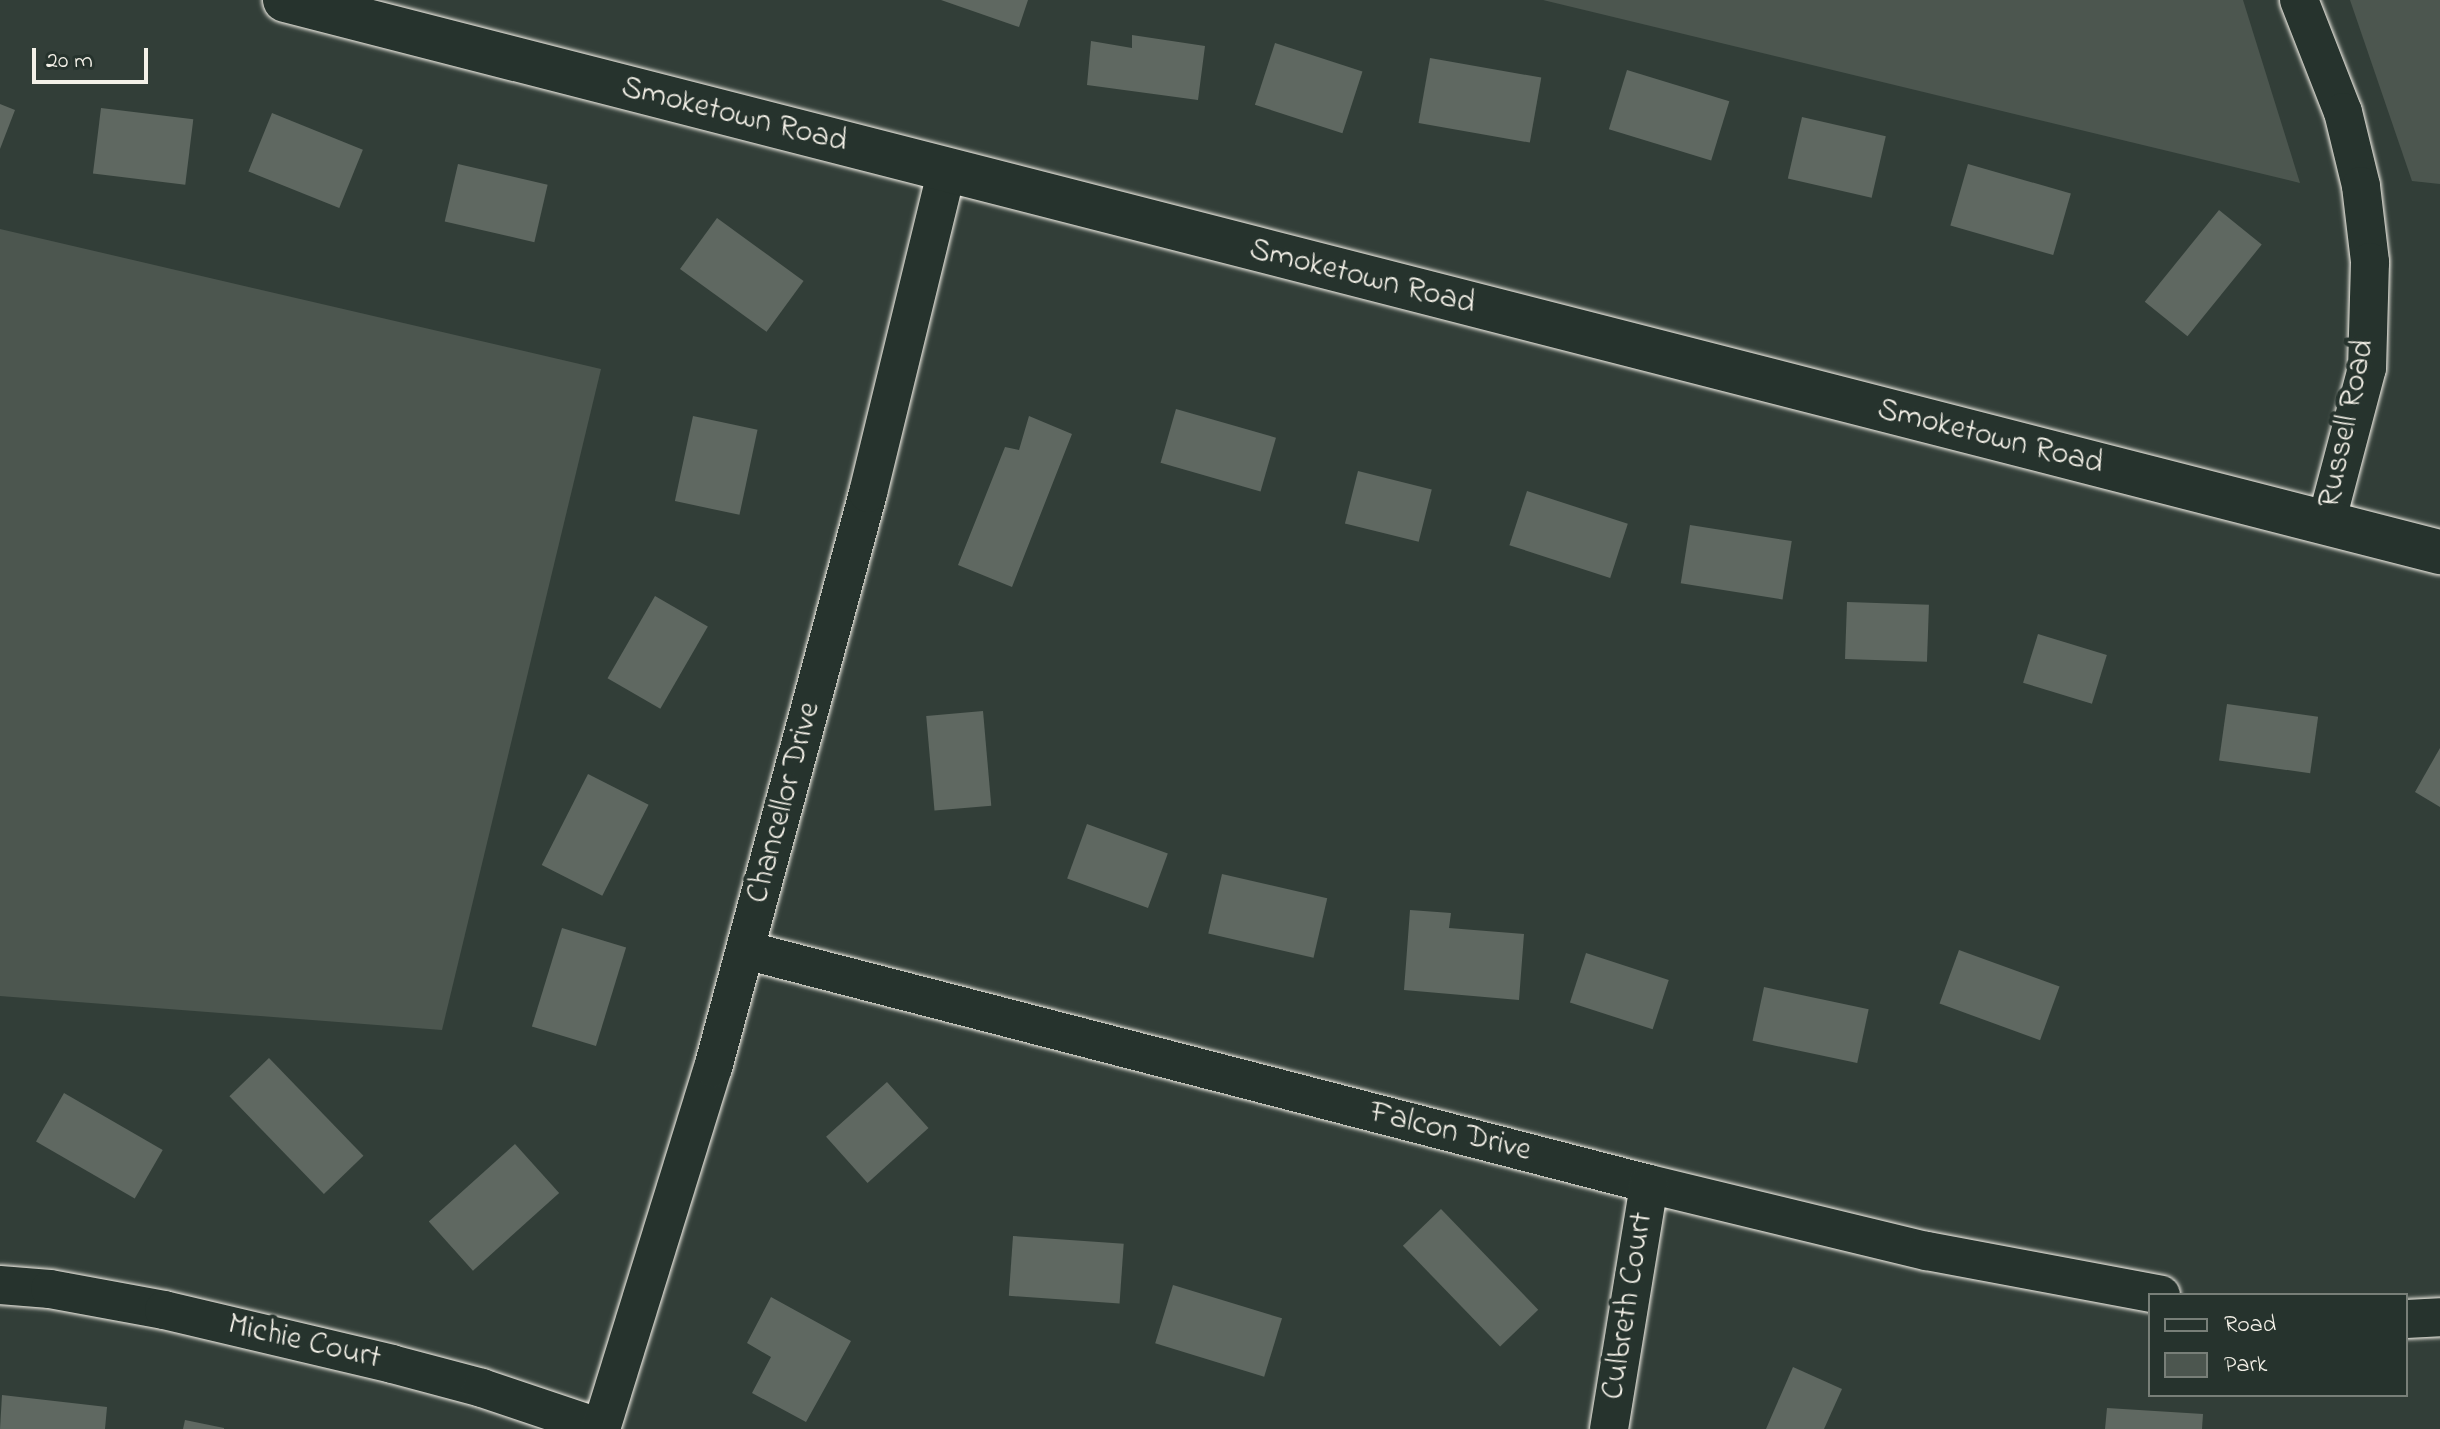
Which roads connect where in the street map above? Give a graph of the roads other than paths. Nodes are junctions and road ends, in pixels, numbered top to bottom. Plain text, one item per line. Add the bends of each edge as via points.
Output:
1 (285, 0) edge
2 (2299, 0) edge
3 (947, 170) junction
4 (2326, 523) junction
5 (2440, 552) edge
6 (745, 950) junction
7 (1649, 1184) junction
8 (0, 1285) edge
9 (2150, 1293) edge
10 (2440, 1317) edge
11 (2408, 1319) edge
12 (601, 1429) edge
13 (1609, 1429) edge

1 - 3 main road, Smoketown Road
2 - 4 street, Russell Road via 2343,112 2361,186 2370,262 2367,368
3 - 4 main road, Smoketown Road
3 - 6 street, Chancellor Drive via 868,493
4 - 5 main road, Smoketown Road
6 - 7 street, Falcon Drive
6 - 12 street, Chancellor Drive
7 - 9 street, Falcon Drive via 1927,1251
7 - 13 street, Culbreth Court
8 - 12 street, Michie Court via 164,1310 392,1364
10 - 11 street

